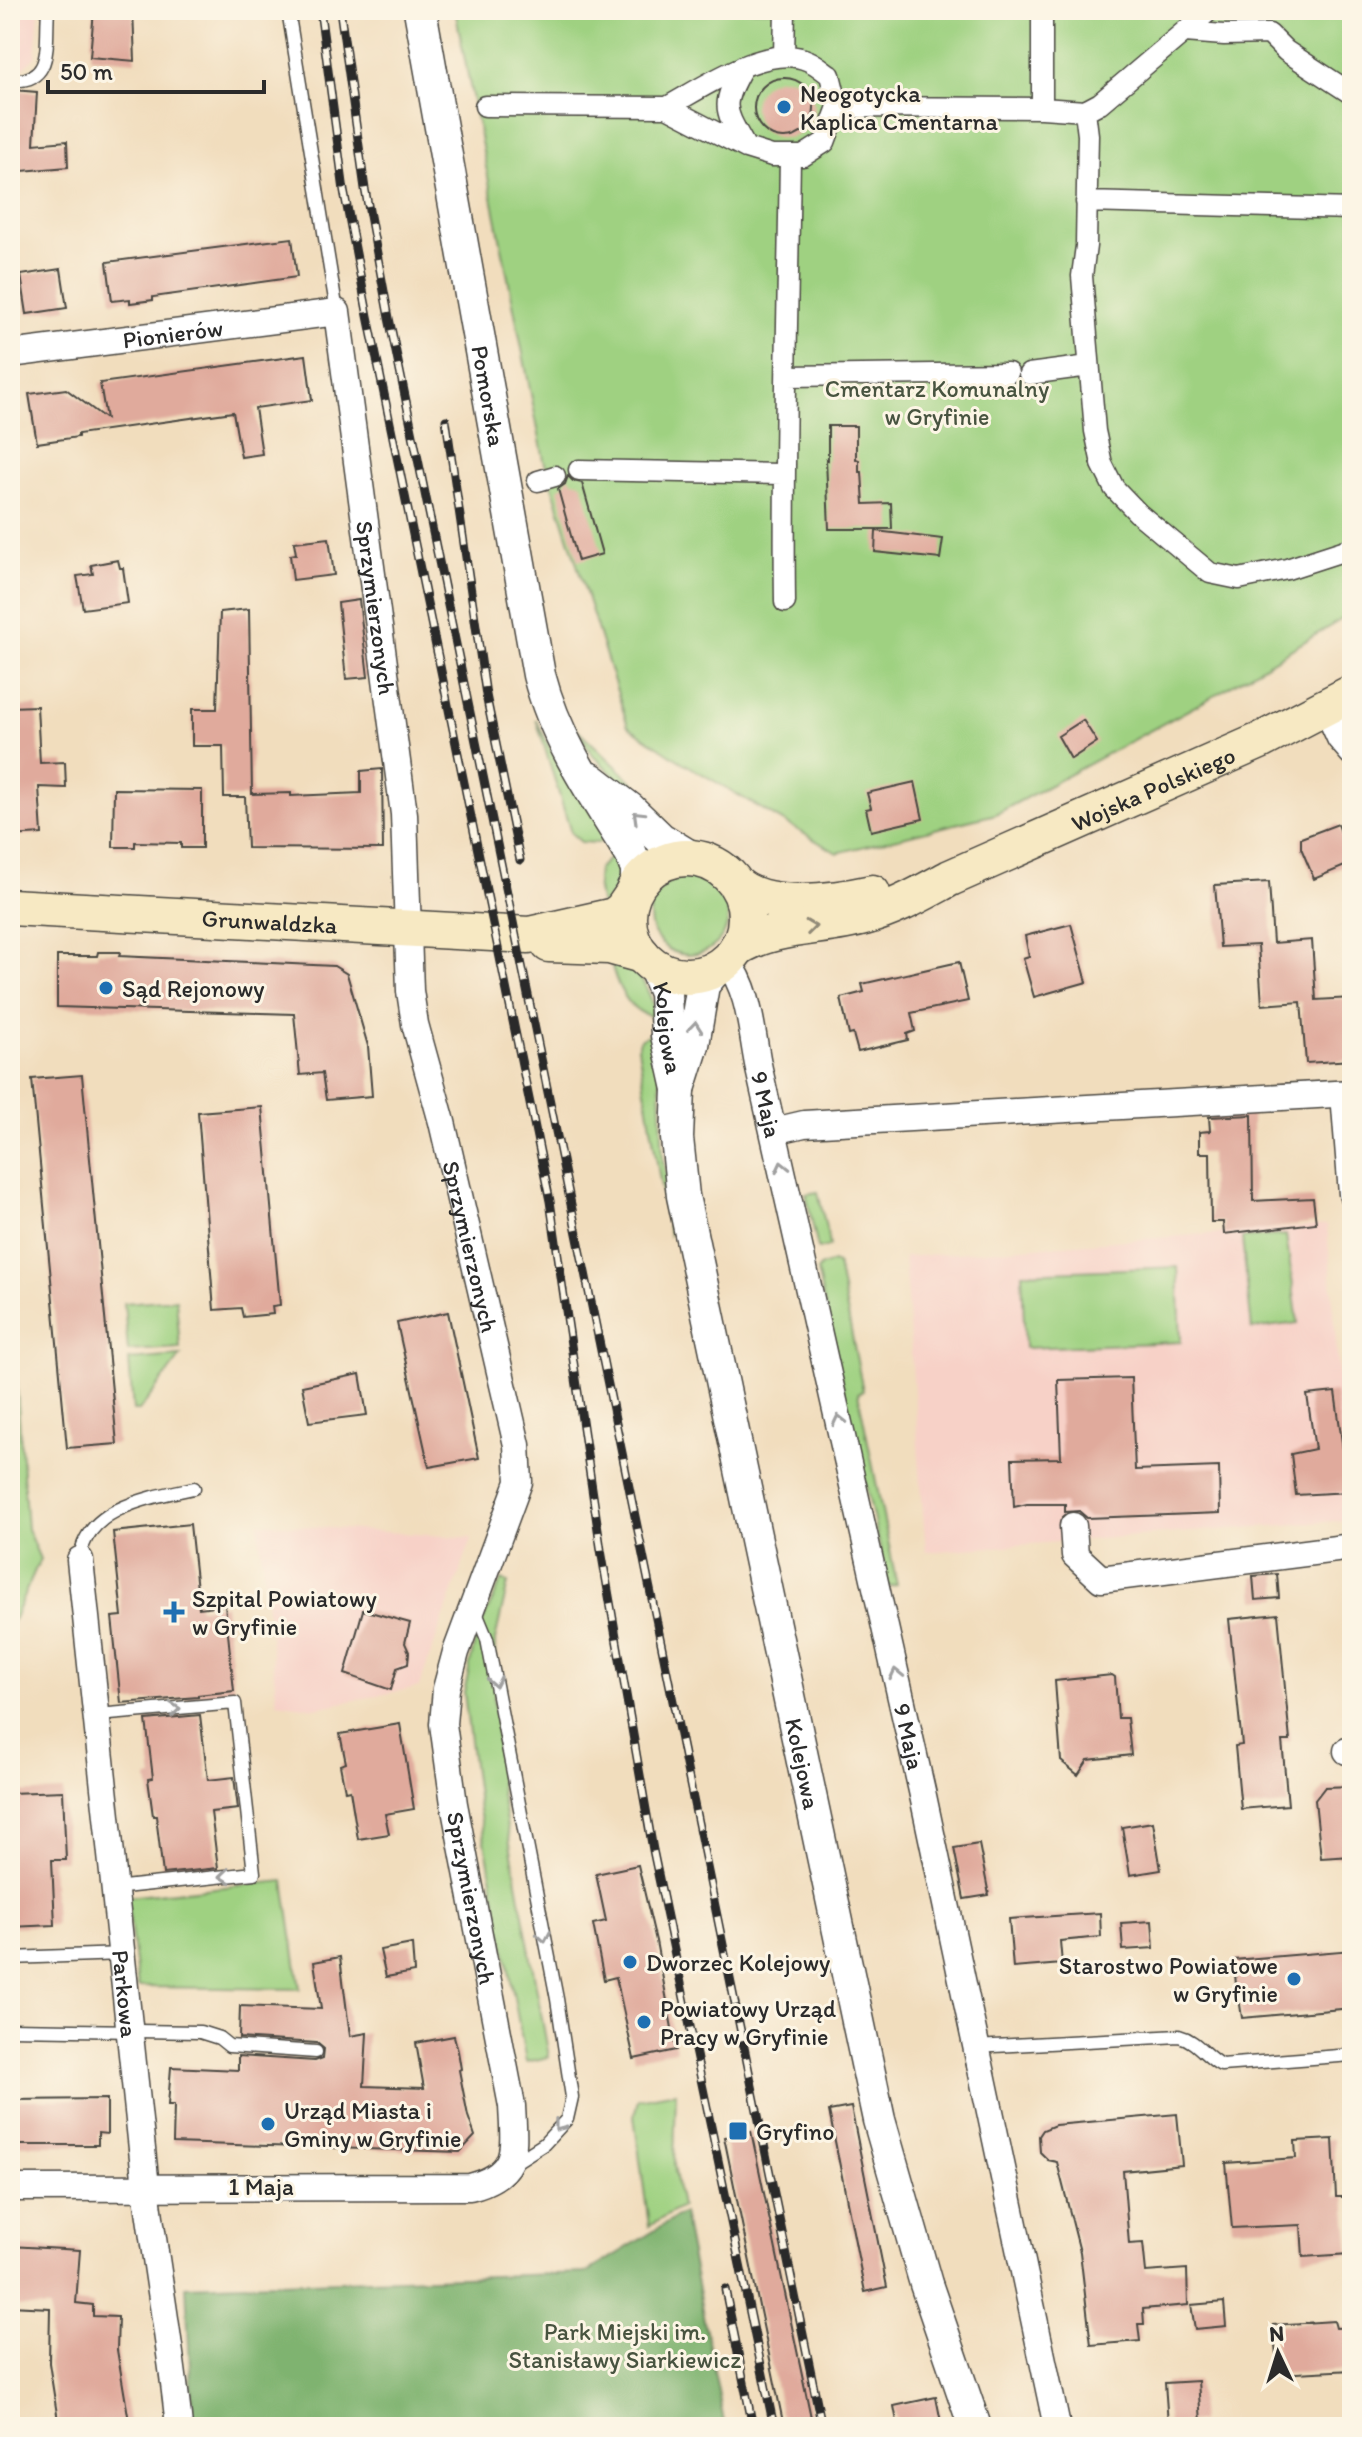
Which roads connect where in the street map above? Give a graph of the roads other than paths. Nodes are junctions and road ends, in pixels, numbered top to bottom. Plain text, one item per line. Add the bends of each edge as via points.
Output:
1 (48, 10) edge
2 (288, 10) edge
3 (420, 10) edge
4 (785, 10) edge
5 (1042, 10) edge
6 (1210, 10) edge
7 (1185, 32) junction
8 (784, 56) junction
9 (743, 66) junction
10 (10, 80) edge
11 (1352, 94) edge
12 (485, 106) dead end
13 (667, 107) junction
14 (838, 107) junction
15 (1042, 108) junction
16 (1085, 111) junction
17 (746, 148) junction
18 (790, 156) junction
19 (1086, 202) junction
20 (1352, 209) edge
21 (337, 312) junction
22 (10, 354) edge
23 (1089, 366) junction
24 (1008, 373) dead end
25 (1029, 374) dead end
26 (788, 376) junction
27 (579, 470) dead end
28 (783, 474) junction
29 (1352, 548) edge
30 (785, 602) dead end
31 (1339, 700) edge
32 (1352, 752) edge
33 (583, 773) junction
34 (692, 858) junction
35 (950, 878) junction
36 (738, 886) junction
37 (634, 891) junction
38 (10, 907) edge
39 (408, 930) junction
40 (529, 935) junction
41 (727, 959) junction
42 (648, 960) junction
43 (679, 1089) junction
44 (1348, 1094) edge
45 (774, 1131) junction
46 (1352, 1194) edge
47 (194, 1488) dead end
48 (1073, 1526) dead end
49 (1352, 1547) edge
50 (80, 1560) joint
51 (474, 1607) junction
52 (98, 1715) junction
53 (114, 1888) junction
54 (123, 1954) junction
55 (10, 1958) edge
56 (10, 2029) edge
57 (131, 2030) junction
58 (975, 2047) junction
59 (316, 2052) dead end
60 (1352, 2055) edge
61 (507, 2168) junction
62 (146, 2187) junction
63 (10, 2188) edge
64 (179, 2427) edge
65 (975, 2427) edge
66 (1057, 2427) edge

1 - 10 lane via 39,74
2 - 21 lane
3 - 33 street, Pomorska via 539,675 556,727
4 - 8 street
5 - 15 street
6 - 7 street
7 - 11 street via 1269,34
7 - 16 street
8 - 9 street
8 - 14 street via 807,59 830,75
9 - 13 street
9 - 17 street via 727,93 728,115
12 - 13 street
13 - 17 street
14 - 15 street
14 - 18 street via 825,142 803,156
15 - 16 street
16 - 19 street
17 - 18 street
18 - 26 street
19 - 20 street
19 - 23 street via 1082,276
21 - 22 street, Pionierów
21 - 39 street, Sprzymierzonych via 404,814
23 - 25 street
23 - 29 street via 1095,431 1114,488 1210,573 1239,579
24 - 26 street
26 - 28 street
27 - 28 street
28 - 30 street
31 - 32 street via 1340,738
31 - 35 main road, Wojska Polskiego
34 -> 33 street, Pomorska via 661,839
33 - 37 street, Pomorska via 631,854 637,870
34 - 36 main road via 722,869
34 - 37 main road via 660,864
35 - 36 main road, Wojska Polskiego via 824,900 766,900
41 -> 35 main road, Wojska Polskiego via 753,939 866,917
36 - 41 main road via 747,918
37 - 40 main road, Grunwaldzka via 614,916
37 - 42 main road via 628,924
38 - 39 main road, Grunwaldzka
39 - 40 main road, Grunwaldzka
39 - 51 street, Sprzymierzonych via 415,1024 517,1445 519,1482
40 - 42 main road, Grunwaldzka via 550,944 609,946
41 - 42 main road via 706,973 685,976
43 -> 41 street, Kolejowa via 703,985
41 - 45 street, 9 Maja via 751,1016
42 - 43 street, Kolejowa via 665,993 667,1035
43 - 65 street, Kolejowa via 683,1196 872,2092 926,2284
44 - 45 street via 835,1122
44 - 46 street
58 -> 45 street, 9 Maja
47 - 50 lane via 135,1503 105,1517 85,1536
48 - 49 street via 1075,1555 1101,1579
50 - 52 street, Parkowa
51 - 61 street, Sprzymierzonych via 446,1689 443,1724 512,2106 514,2144
51 -> 61 lane via 487,1639 572,2097 567,2119 544,2144
52 - 53 street, Parkowa
52 -> 53 lane via 235,1703 254,1873
53 - 54 street, Parkowa
54 - 55 lane
54 - 57 street, Parkowa
56 - 57 lane
57 - 59 lane via 200,2032 229,2046
57 - 62 street, Parkowa
58 - 60 lane via 1179,2036 1221,2065
58 - 66 street, 9 Maja
61 - 62 street, 1 Maja via 491,2181 470,2187
62 - 63 street, 1 Maja
62 - 64 street, Parkowa

